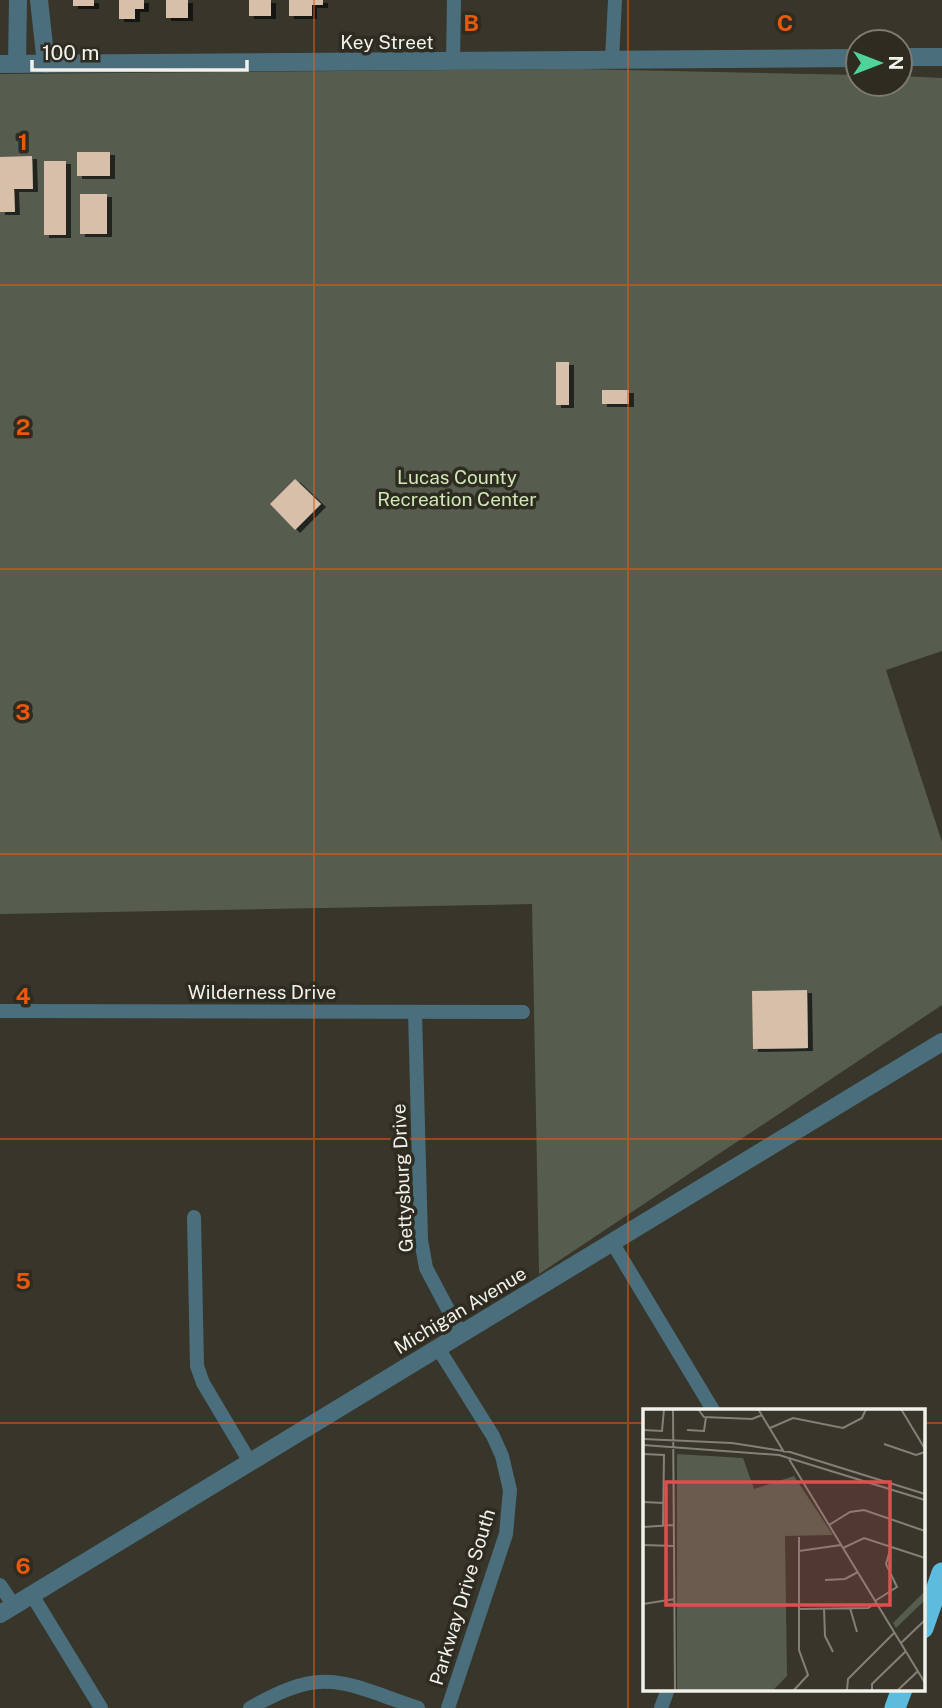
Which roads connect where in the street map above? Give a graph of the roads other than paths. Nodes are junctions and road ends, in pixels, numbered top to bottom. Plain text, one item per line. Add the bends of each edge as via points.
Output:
1 (18, 0) edge
2 (39, 0) edge
3 (454, 0) edge
4 (615, 0) edge
5 (914, 57) edge
6 (942, 57) edge
7 (844, 58) edge
8 (612, 60) junction
9 (453, 62) junction
10 (8, 64) edge
11 (46, 64) junction
12 (0, 1011) edge
13 (415, 1012) junction
14 (523, 1012) dead end
15 (942, 1042) edge
16 (194, 1217) dead end
17 (612, 1242) junction
18 (461, 1334) junction
19 (438, 1348) junction
20 (712, 1409) edge
21 (250, 1462) junction
22 (942, 1573) edge
23 (0, 1585) edge
24 (32, 1595) junction
25 (7, 1610) edge
26 (925, 1622) edge
27 (668, 1690) edge
28 (902, 1690) edge
29 (102, 1708) edge
30 (250, 1708) edge
31 (418, 1708) edge
32 (448, 1708) edge
33 (661, 1708) edge
34 (895, 1708) edge

1 - 10 street
2 - 11 street
3 - 9 street
4 - 8 street
5 - 6 street
7 - 8 street, Key Street
8 - 9 street, Key Street
9 - 11 street, Key Street
10 - 11 street, Key Street
12 - 13 street, Wilderness Drive
13 - 14 street, Wilderness Drive
13 - 18 street, Gettysburg Drive via 421,1240 426,1268
15 - 17 street, Michigan Avenue
16 - 21 street via 197,1366
17 - 18 street, Michigan Avenue
17 - 20 street
18 - 19 street, Michigan Avenue
19 - 21 street, Michigan Avenue
19 - 32 street, Parkway Drive South via 493,1436 510,1489 506,1534
21 - 24 street, Michigan Avenue
22 - 26 highway
23 - 25 street
24 - 25 street, Michigan Avenue
24 - 29 street
27 - 33 street
28 - 34 highway
30 - 31 street via 315,1680 339,1681

